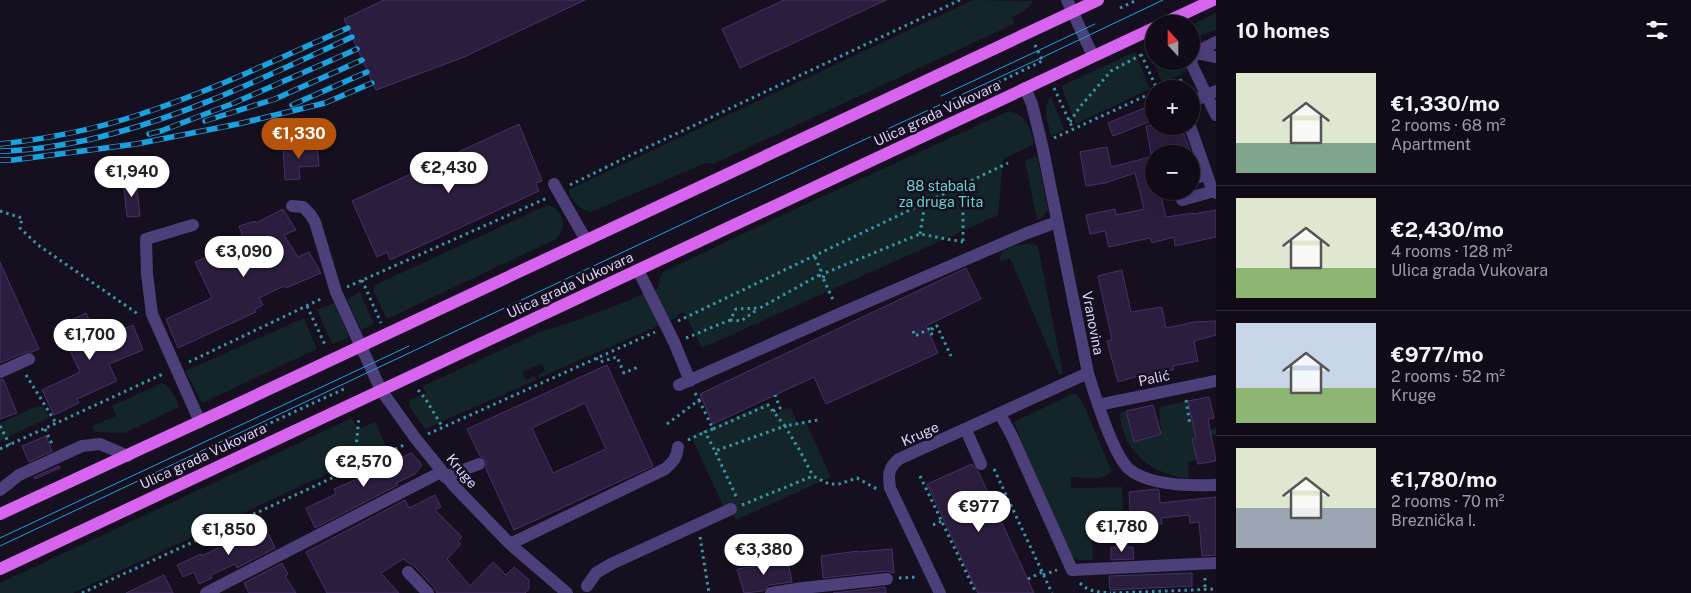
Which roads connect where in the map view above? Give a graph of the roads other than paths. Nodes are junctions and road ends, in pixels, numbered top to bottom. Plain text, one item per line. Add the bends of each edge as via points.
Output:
1 (1067, 0) edge
2 (1098, 0) edge
3 (1213, 0) edge
4 (1072, 12) junction
5 (1181, 15) edge
6 (1145, 32) edge
7 (1216, 42) edge
8 (1200, 49) edge
9 (1200, 54) edge
10 (1093, 56) junction
11 (1216, 57) edge
12 (1196, 70) edge
13 (1025, 88) junction
14 (1212, 94) edge
15 (1200, 99) edge
16 (1216, 115) edge
17 (1193, 135) edge
18 (1207, 174) junction
19 (1200, 176) edge
20 (554, 184) dead end
21 (1215, 192) edge
22 (1200, 196) edge
23 (292, 206) dead end
24 (1057, 222) junction
25 (193, 225) dead end
26 (586, 240) junction
27 (638, 270) junction
28 (360, 347) junction
29 (24, 361) road end
30 (0, 372) edge
31 (1088, 373) junction
32 (1216, 381) edge
33 (381, 390) junction
34 (1098, 405) junction
35 (1000, 414) junction
36 (200, 422) junction
37 (966, 430) junction
38 (678, 447) dead end
39 (128, 456) junction
40 (479, 464) dead end
41 (986, 464) road end
42 (443, 474) junction
43 (1216, 486) edge
44 (0, 490) edge
45 (736, 508) road end
46 (0, 514) edge
47 (510, 544) junction
48 (1216, 563) edge
49 (0, 569) edge
50 (408, 572) dead end
51 (887, 579) road end
52 (587, 586) dead end
53 (562, 592) edge
54 (206, 593) edge
55 (428, 593) edge
56 (771, 593) edge
57 (940, 593) edge

1 - 4 street
2 - 4 main road
3 - 5 main road
4 - 10 street
4 - 26 main road
6 - 10 main road, Ulica grada Vukovara
7 - 8 street
9 - 11 street
10 - 13 main road, Ulica grada Vukovara
12 - 14 street
13 - 24 street, Vranovina via 1042,145
13 - 27 main road, Ulica grada Vukovara
14 - 15 street
14 - 16 street
17 - 18 street
18 - 19 street
18 - 21 street
20 - 26 street
21 - 22 street
23 - 28 street, Kruge via 303,207 315,222 336,292
24 - 27 street via 839,314 688,386 674,342
24 - 31 street, Vranovina
25 - 36 street via 146,239 147,274 152,314
26 - 28 main road
27 - 33 main road, Ulica grada Vukovara
28 - 33 street, Kruge
28 - 36 main road
29 - 30 street
31 - 34 street, Vranovina
31 - 35 street, Kruge
32 - 34 street, Palić
33 - 42 street, Kruge
33 - 49 main road, Ulica grada Vukovara
34 - 43 street, Vranovina via 1120,458 1129,469 1164,482
35 - 37 street, Kruge
35 - 48 street via 1072,570
36 - 39 main road
37 - 41 street
37 - 57 street, Kruge via 899,459 888,475 890,488
38 - 47 street via 677,456 665,469
39 - 44 street via 100,444 82,446 19,475
39 - 46 main road
40 - 42 street
42 - 47 street, Kruge
42 - 54 street
45 - 52 street via 611,564 596,573
47 - 53 street, Kruge
50 - 55 street
51 - 56 street

